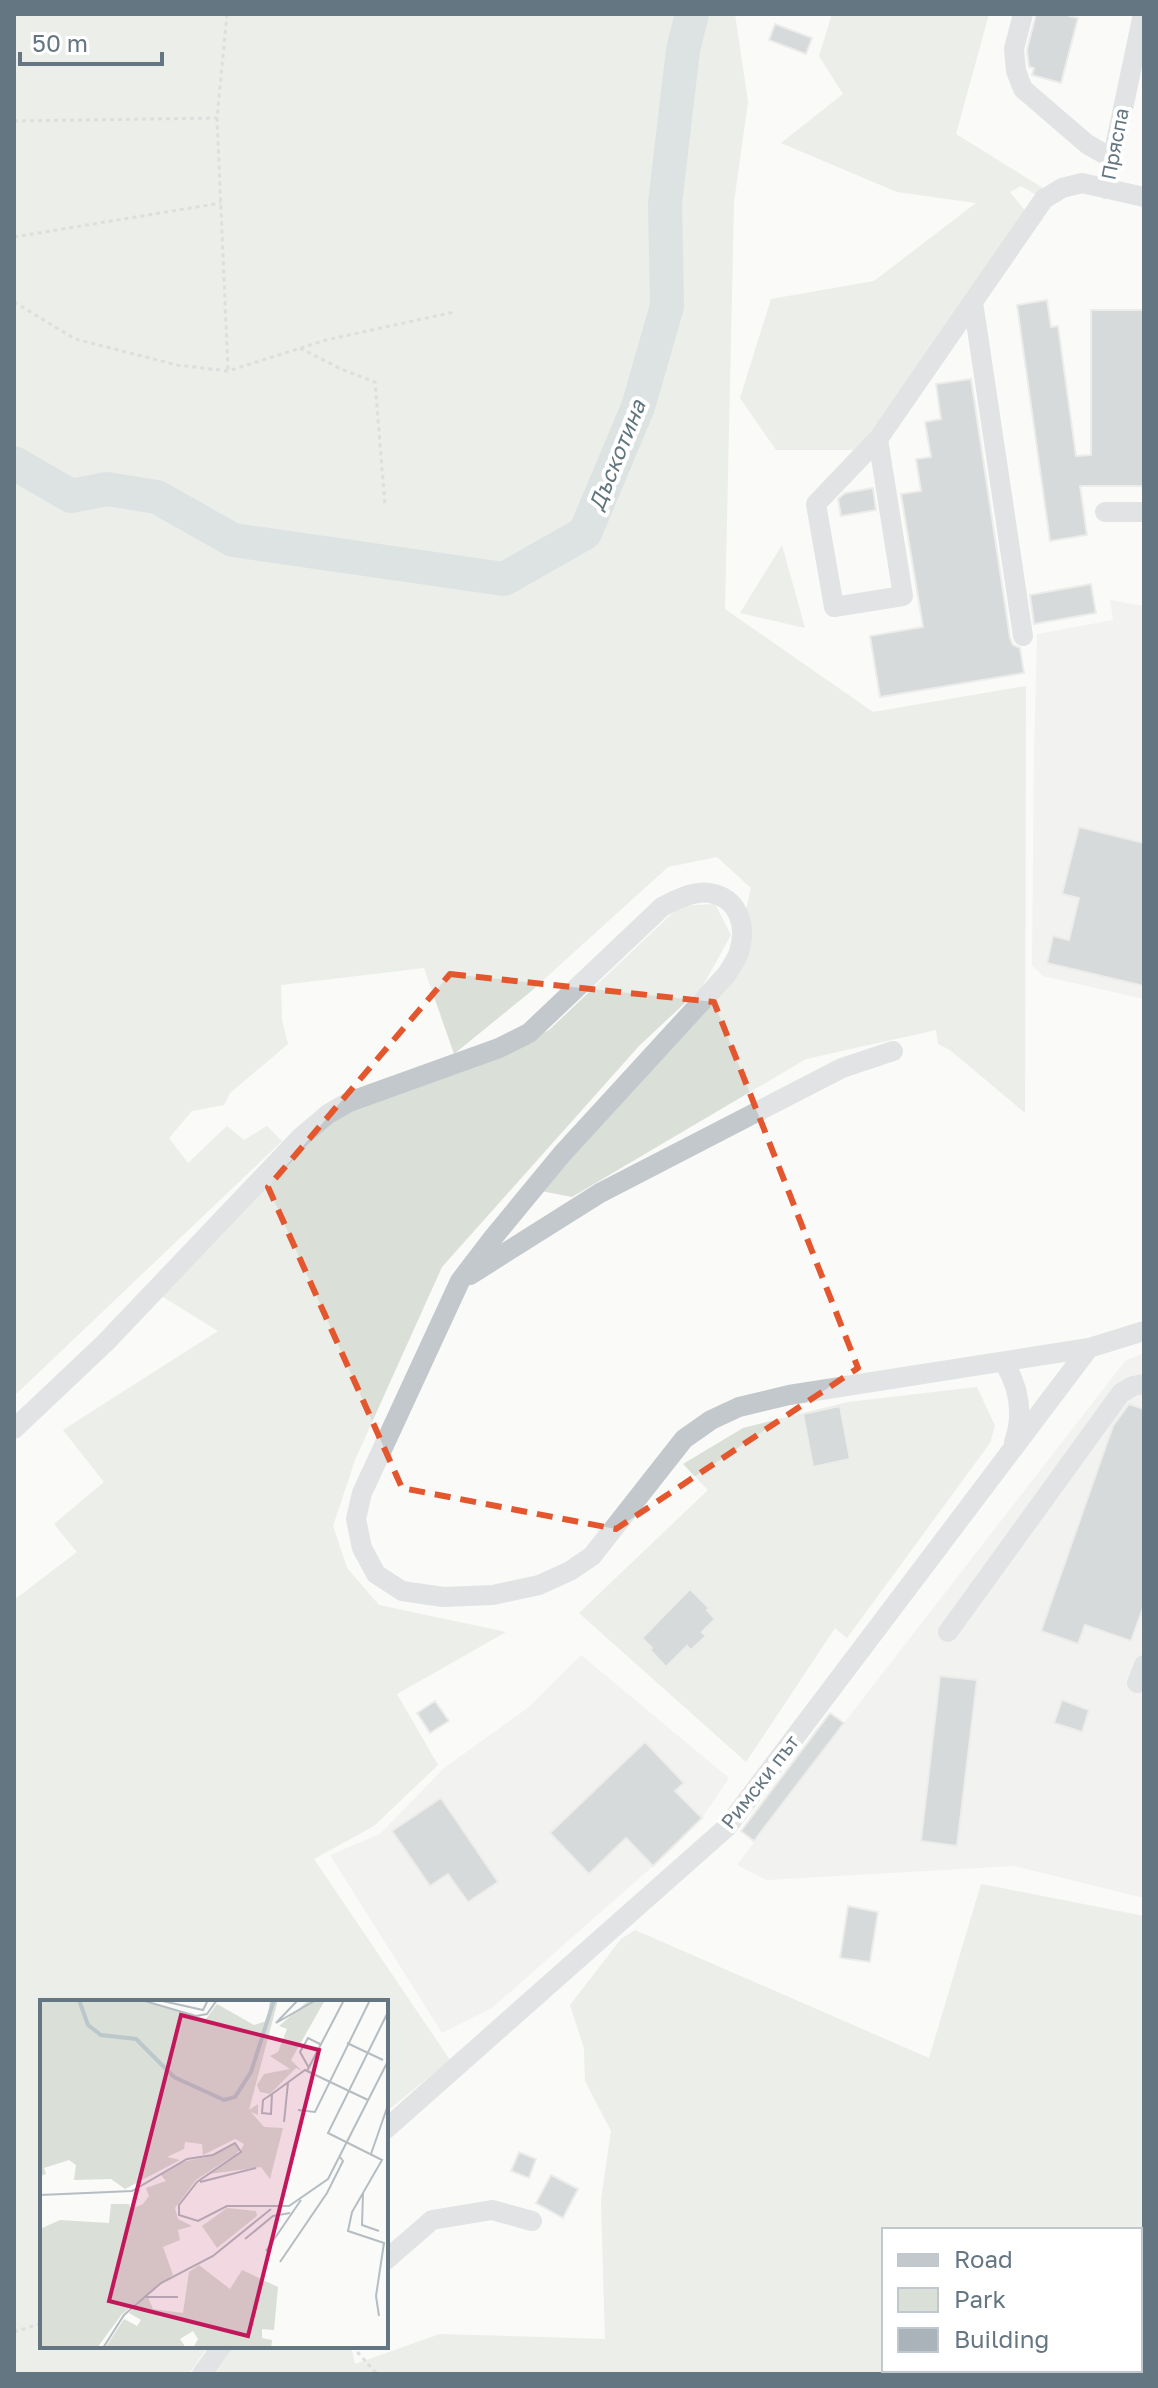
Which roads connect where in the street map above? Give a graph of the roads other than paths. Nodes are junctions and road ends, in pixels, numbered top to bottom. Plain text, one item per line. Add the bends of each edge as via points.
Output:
1 (1023, 14) edge
2 (1143, 14) edge
3 (1113, 159) junction
4 (1106, 189) junction
5 (1144, 197) edge
6 (973, 302) junction
7 (878, 439) junction
8 (1105, 512) dead end
9 (1144, 512) edge
10 (1023, 636) dead end
11 (893, 1051) dead end
12 (460, 1281) junction
13 (1144, 1331) edge
14 (1089, 1348) junction
15 (1004, 1362) junction
16 (1144, 1384) edge
17 (14, 1429) edge
18 (1011, 1451) junction
19 (948, 1632) dead end
20 (388, 2127) edge
21 (532, 2221) dead end
22 (388, 2258) edge
23 (221, 2348) edge
24 (202, 2374) edge

1 - 3 street via 1014,49 1023,89 1087,144
2 - 3 street, Пряспа
3 - 4 street, Пряспа
4 - 5 street, Пряспа
4 - 6 street via 1082,183 1044,199
6 - 7 street
6 - 10 street
7 - 7 street via 816,504 834,607 903,596
8 - 9 street
11 - 12 street via 842,1068 600,1193
12 - 15 street via 362,1493 356,1519 362,1548 376,1574 402,1591 443,1597 493,1595 539,1585 570,1571 592,1556 684,1439 739,1407
12 - 17 street via 562,1154 727,974 739,954 743,932 739,913 726,899 708,893 662,907 529,1033 328,1114
13 - 14 street
14 - 15 street
14 - 18 street, Римски път
15 - 18 street, Римски път via 1020,1408
16 - 19 street via 1121,1393
18 - 20 street, Римски път via 727,1827
21 - 22 street via 492,2210 432,2220
23 - 24 street

